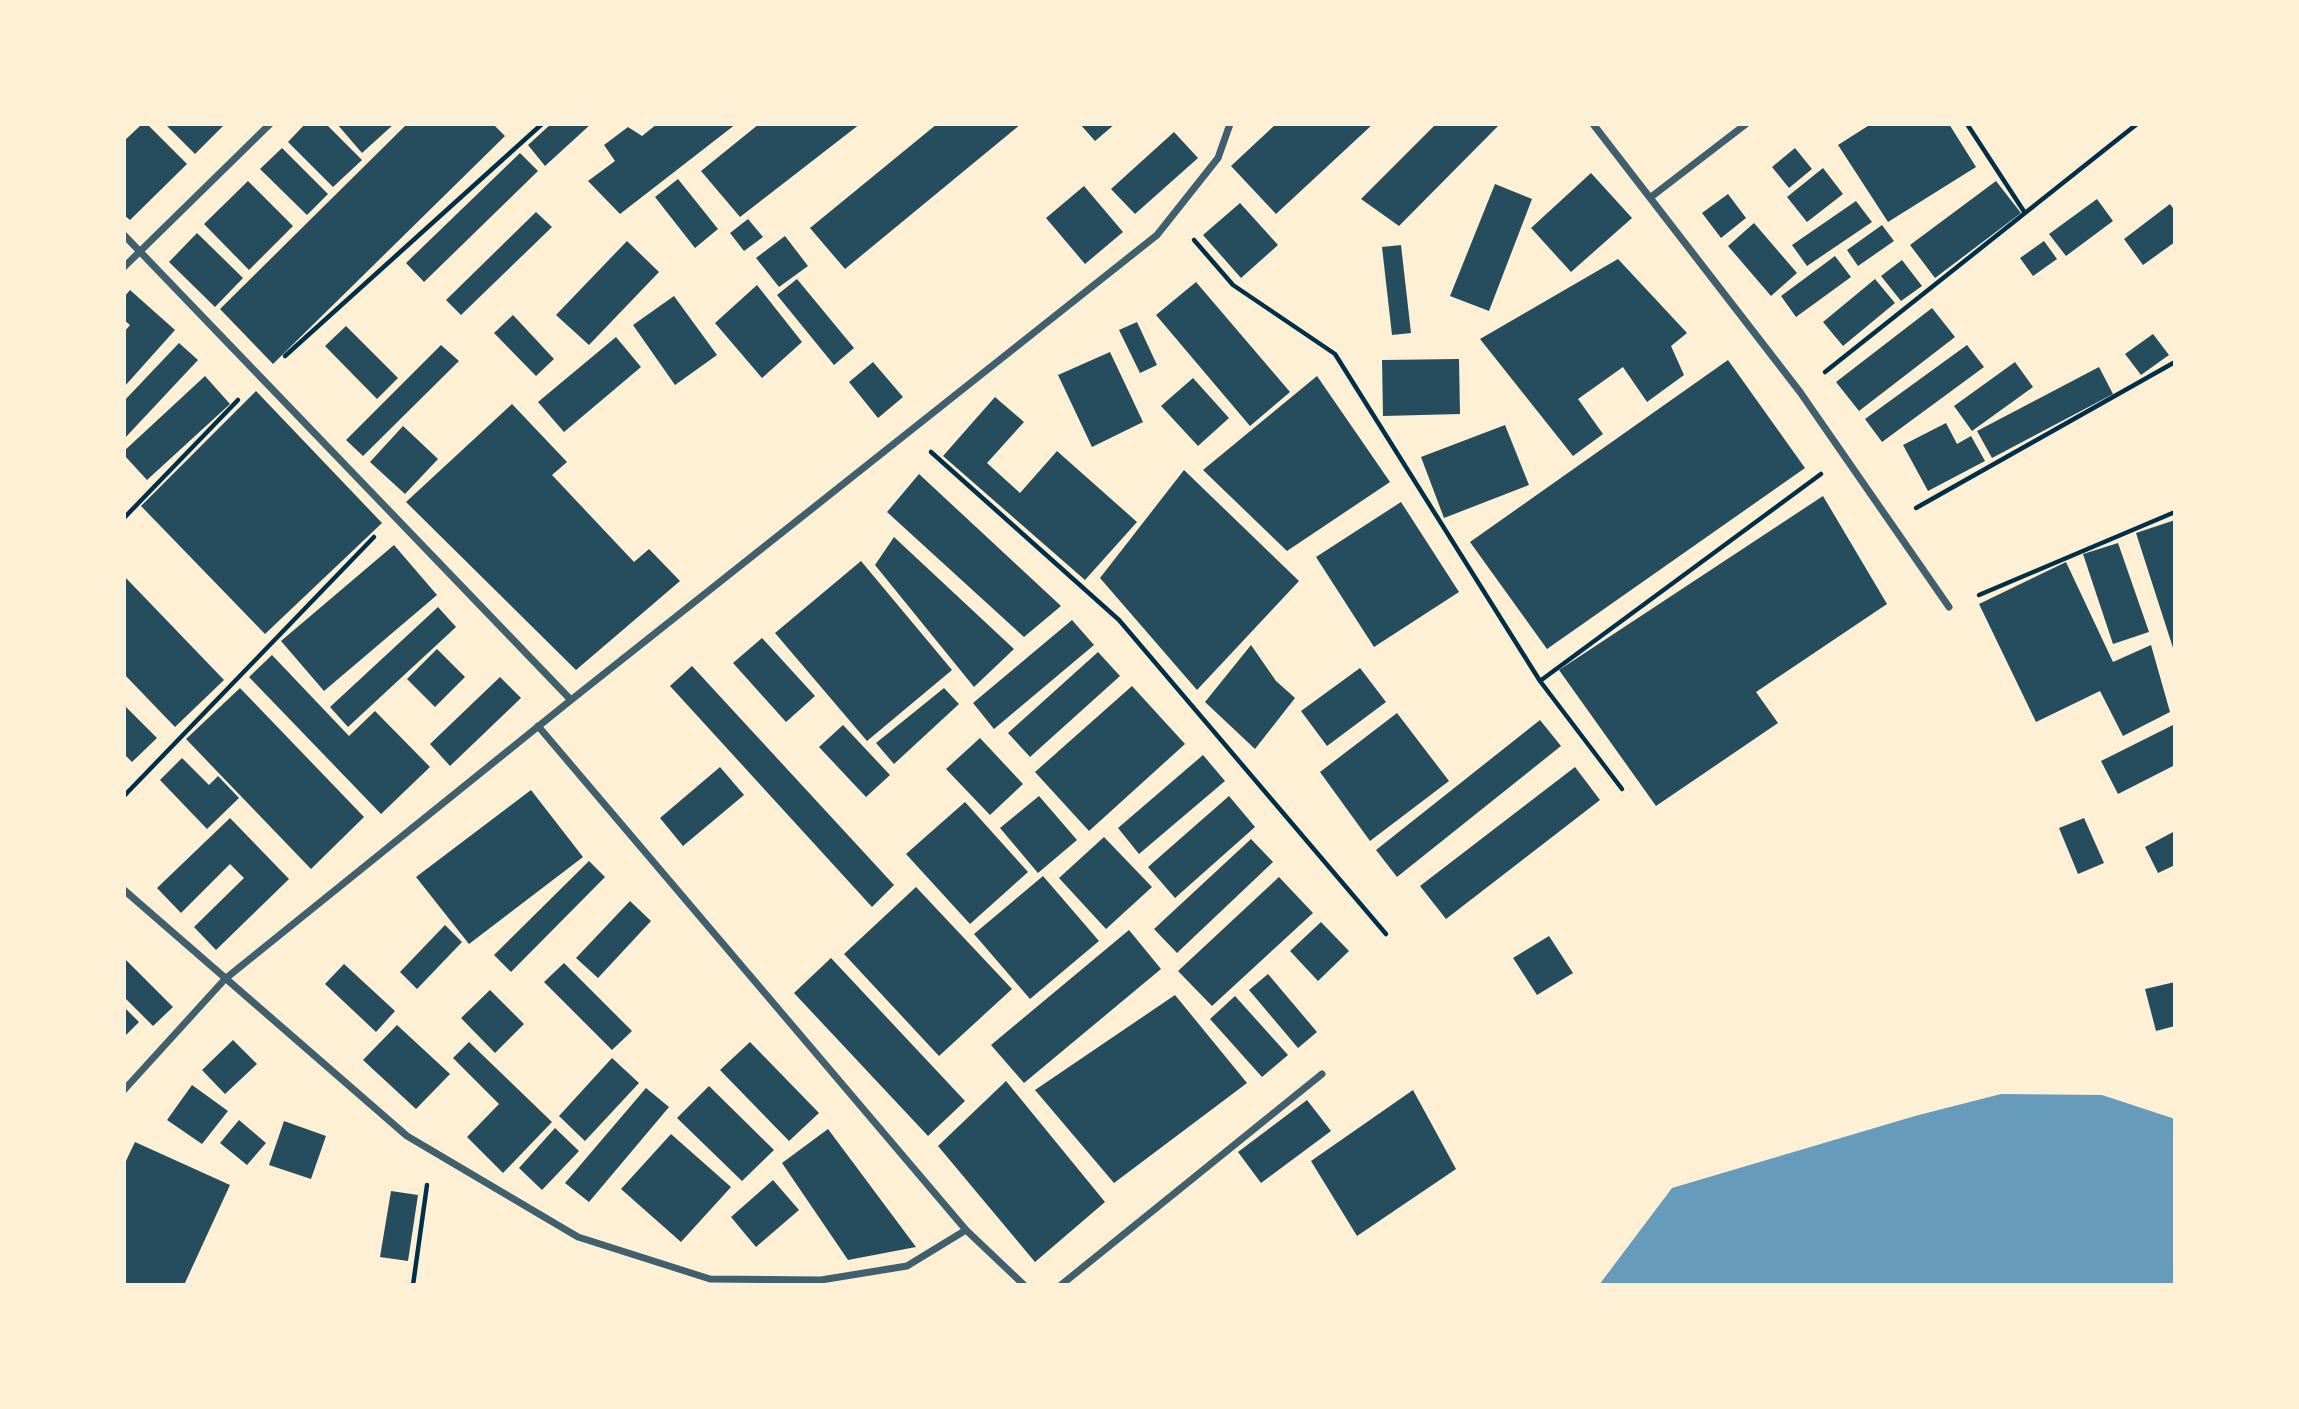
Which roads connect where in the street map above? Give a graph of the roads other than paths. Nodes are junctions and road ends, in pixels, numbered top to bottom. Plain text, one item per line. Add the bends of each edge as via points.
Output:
1 (270, 124) edge
2 (1230, 124) edge
3 (1593, 124) edge
4 (1746, 124) edge
5 (1651, 197) junction
6 (124, 235) edge
7 (140, 252) junction
8 (124, 267) edge
9 (1949, 607) road end
10 (571, 699) junction
11 (538, 726) junction
12 (124, 890) edge
13 (225, 979) junction
14 (1322, 1074) dead end
15 (124, 1090) edge
16 (966, 1230) junction
17 (1024, 1285) edge
18 (1061, 1285) edge

1 - 7 street
2 - 10 street via 1218,158 1157,235
3 - 5 street
4 - 5 street
5 - 9 street via 1800,392
6 - 7 street
7 - 8 street
7 - 10 street
10 - 11 street
11 - 13 street
11 - 16 street
12 - 13 street
13 - 15 street
13 - 16 street via 407,1136 578,1237 710,1279 821,1280 907,1266
14 - 18 street
16 - 17 street

